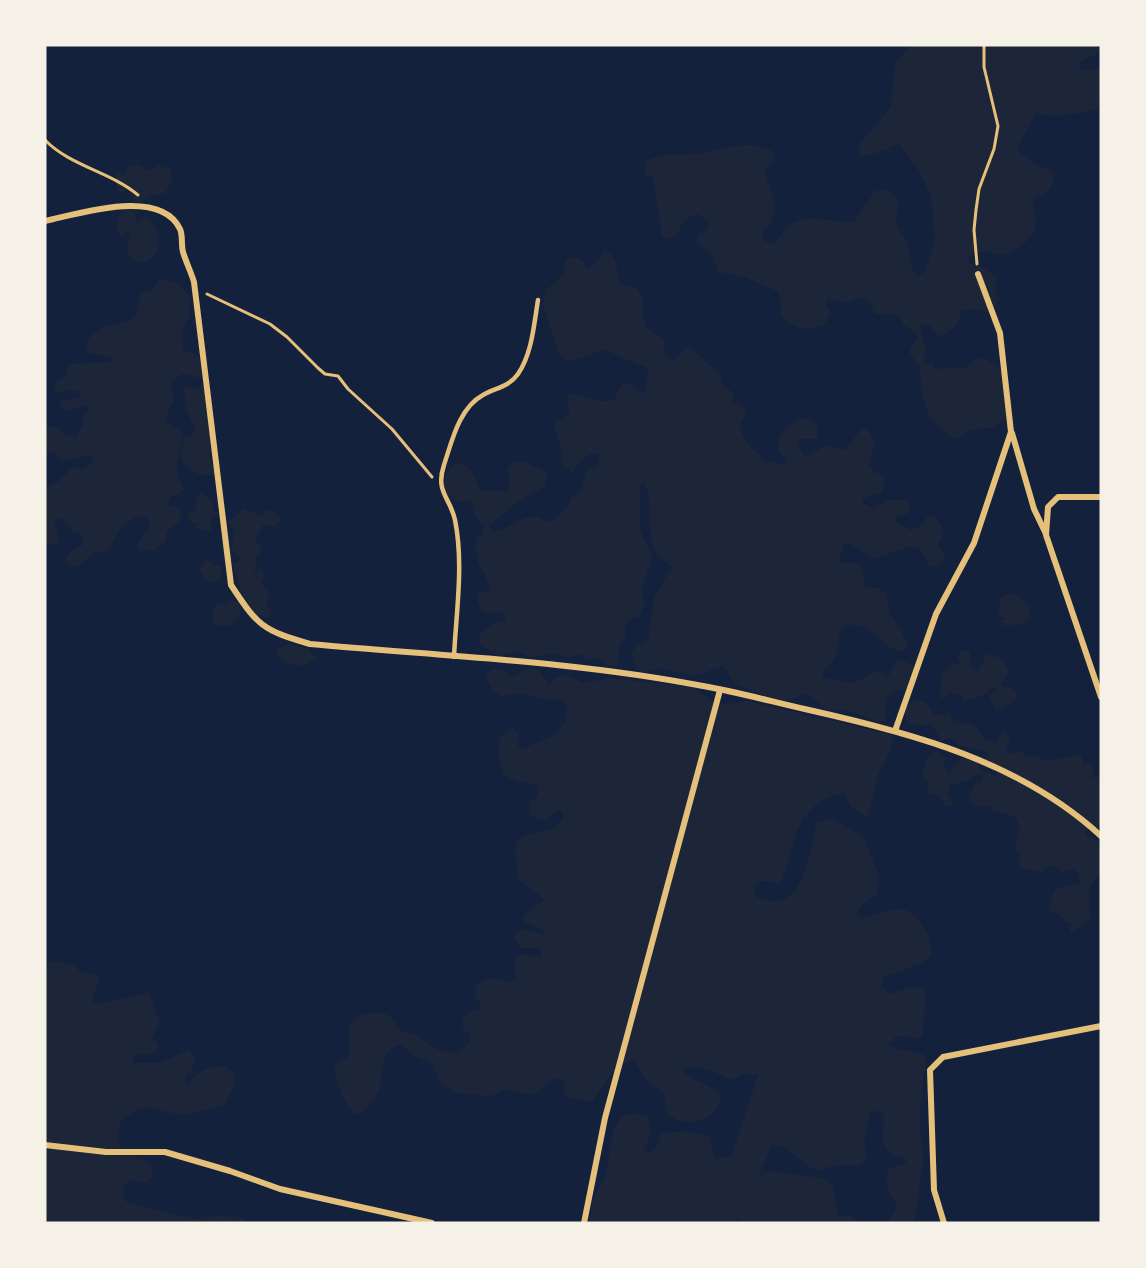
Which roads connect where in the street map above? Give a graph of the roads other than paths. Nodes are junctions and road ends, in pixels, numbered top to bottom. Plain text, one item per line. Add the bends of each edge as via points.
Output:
1 (45, 221) edge
2 (978, 274) road end
3 (538, 300) dead end
4 (1011, 432) junction
5 (1101, 497) edge
6 (1047, 535) junction
7 (454, 657) junction
8 (720, 690) junction
9 (1101, 698) edge
10 (895, 730) junction
11 (1101, 836) edge
12 (1101, 1026) edge
13 (45, 1145) edge
14 (939, 1209) junction
15 (432, 1223) edge
16 (584, 1223) edge
17 (938, 1223) edge
18 (944, 1223) edge

1 - 7 street via 122,206 164,210 180,229 195,288 231,585 249,613 270,632 310,644
2 - 4 street via 1000,333
3 - 7 lane via 530,348 518,375 505,386 480,396 463,414 443,468 440,485 454,517 458,553
4 - 6 street via 1034,509
4 - 10 street via 974,543 936,614
5 - 6 street via 1058,497 1048,507
6 - 9 street
7 - 8 street via 578,668
8 - 10 street
8 - 16 street via 605,1118
10 - 11 street via 948,746 1005,772 1082,818
12 - 14 street via 943,1057 930,1070 934,1190
13 - 15 street via 106,1152 165,1152 280,1189
14 - 17 street
14 - 18 street

